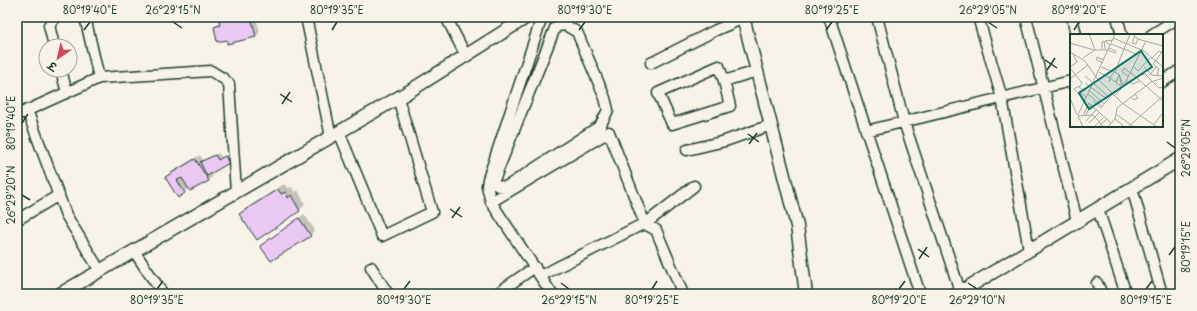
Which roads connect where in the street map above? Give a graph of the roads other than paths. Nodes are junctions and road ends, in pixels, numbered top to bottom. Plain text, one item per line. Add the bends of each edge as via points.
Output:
1 (56, 17) edge
2 (85, 17) edge
3 (306, 17) edge
4 (446, 17) edge
5 (527, 17) edge
6 (542, 17) edge
7 (829, 17) edge
8 (877, 17) edge
9 (978, 17) edge
10 (1026, 17) edge
11 (1072, 17) edge
12 (1117, 17) edge
13 (1180, 17) edge
14 (743, 18) edge
15 (1076, 34) edge
16 (1122, 34) edge
17 (1153, 34) edge
18 (52, 38) edge
19 (466, 56) junction
20 (651, 63) dead end
21 (1180, 70) edge
22 (757, 71) junction
23 (63, 78) edge
24 (99, 78) junction
25 (724, 81) junction
26 (1070, 81) edge
27 (1163, 81) edge
28 (1044, 88) junction
29 (67, 92) junction
30 (398, 98) junction
31 (1002, 98) junction
32 (514, 101) junction
33 (523, 106) junction
34 (27, 110) junction
35 (17, 115) edge
36 (904, 122) junction
37 (771, 125) junction
38 (866, 131) junction
39 (335, 134) junction
40 (687, 150) dead end
41 (1180, 159) edge
42 (694, 186) dead end
43 (1132, 188) junction
44 (236, 192) junction
45 (59, 195) junction
46 (490, 202) junction
47 (1098, 209) junction
48 (17, 220) edge
49 (1077, 221) junction
50 (646, 224) junction
51 (1029, 250) junction
52 (134, 251) junction
53 (371, 267) dead end
54 (100, 271) junction
55 (537, 271) junction
56 (1097, 283) dead end
57 (65, 293) edge
58 (959, 293) edge
59 (164, 294) edge
60 (388, 294) edge
61 (496, 294) edge
62 (552, 294) edge
63 (683, 294) edge
64 (806, 294) edge
65 (920, 294) edge
66 (1102, 294) edge
67 (1126, 294) edge
68 (1162, 294) edge

1 - 18 street via 49,25
2 - 24 street
3 - 39 street
4 - 19 street
5 - 19 street
6 - 32 street
7 - 38 street
8 - 36 street
9 - 31 street
10 - 28 street
11 - 15 street
12 - 16 street
13 - 17 street
14 - 20 street
14 - 22 street
19 - 30 street
21 - 27 street
22 - 25 street
22 - 37 street
23 - 29 street
24 - 29 street
24 - 44 street via 211,71 224,79 229,84
25 - 25 street via 719,66 658,93 672,124 730,106
26 - 28 street
28 - 31 street
28 - 49 street
29 - 34 street
30 - 39 street
30 - 39 street via 432,212 382,236
31 - 36 street
31 - 51 street
32 - 33 street
32 - 46 street via 488,179
33 - 33 street via 555,28 565,25 577,32 608,110 600,126 506,186 498,186 494,180
34 - 35 street
34 - 45 street
36 - 38 street
36 - 58 street
37 - 40 street via 725,141
37 - 64 street via 797,226
38 - 65 street
39 - 44 street
41 - 43 street
42 - 50 street
43 - 47 street
43 - 68 street
44 - 52 street
45 - 48 street
45 - 54 street via 66,215
46 - 50 street via 609,132
46 - 55 street
47 - 49 street
47 - 67 street
49 - 51 street
50 - 55 street
50 - 63 street via 656,230
51 - 58 street
52 - 54 street
52 - 59 street
53 - 60 street
54 - 57 street
55 - 61 street
55 - 62 street
56 - 66 street

